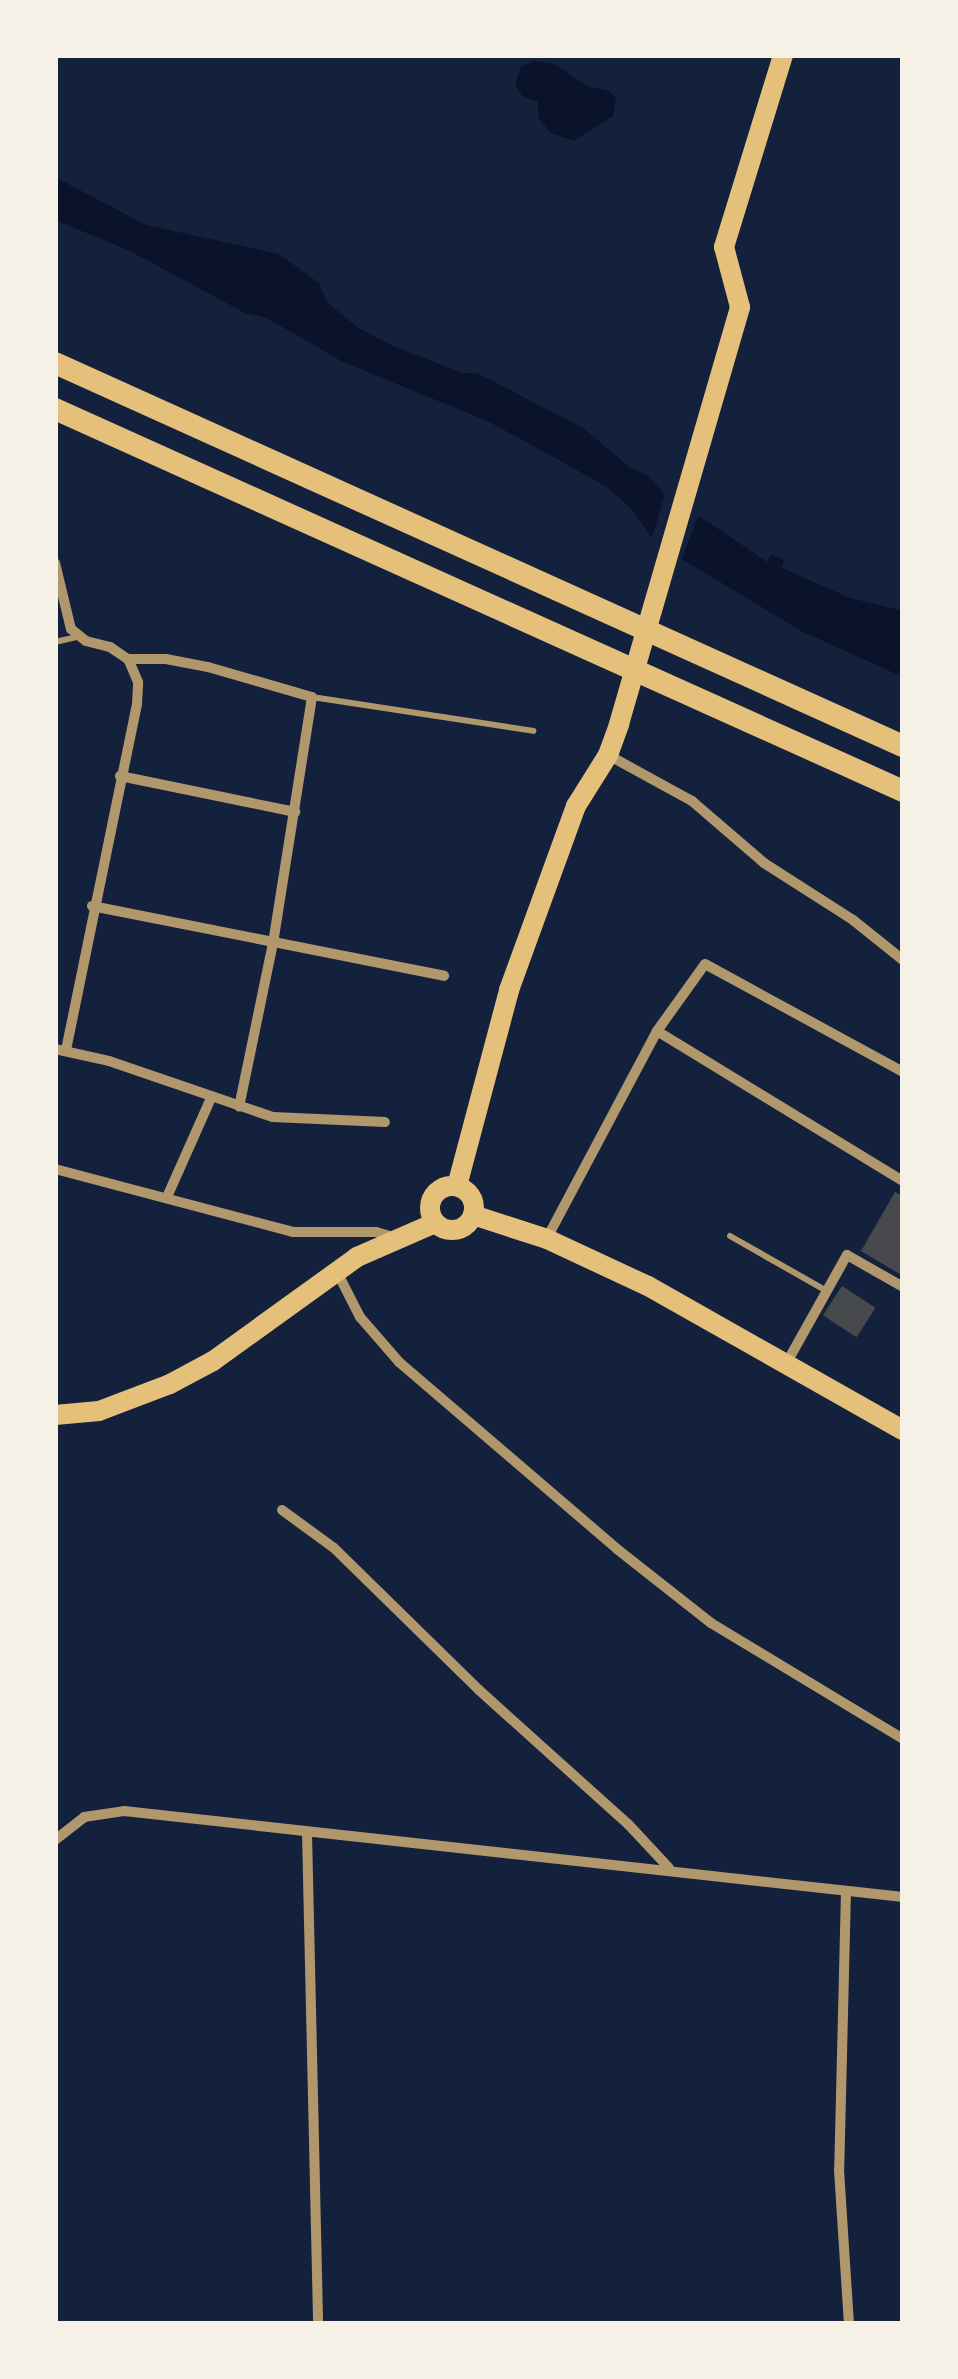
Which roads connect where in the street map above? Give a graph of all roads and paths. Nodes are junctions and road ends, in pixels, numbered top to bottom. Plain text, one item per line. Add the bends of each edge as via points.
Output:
1 (783, 55) edge
2 (55, 364) edge
3 (55, 409) edge
4 (55, 564) edge
5 (77, 637) junction
6 (55, 642) edge
7 (128, 659) junction
8 (312, 697) junction
9 (533, 732) dead end
10 (903, 746) edge
11 (608, 755) junction
12 (120, 776) junction
13 (903, 791) edge
14 (295, 812) junction
15 (92, 906) junction
16 (273, 943) junction
17 (903, 960) edge
18 (444, 976) dead end
19 (657, 1030) junction
20 (60, 1050) edge
21 (903, 1072) edge
22 (211, 1098) junction
23 (239, 1107) junction
24 (385, 1122) dead end
25 (55, 1170) edge
26 (903, 1181) edge
27 (457, 1186) junction
28 (167, 1198) junction
29 (473, 1215) junction
30 (435, 1223) junction
31 (730, 1236) dead end
32 (398, 1238) junction
33 (547, 1239) junction
34 (336, 1270) junction
35 (903, 1287) edge
36 (827, 1291) junction
37 (786, 1364) junction
38 (55, 1416) edge
39 (903, 1430) edge
40 (282, 1510) dead end
41 (903, 1739) edge
42 (307, 1833) junction
43 (55, 1840) edge
44 (668, 1868) junction
45 (846, 1891) junction
46 (903, 1897) edge
47 (318, 2324) edge
48 (848, 2324) edge

1 - 11 main road via 724,247 740,308
2 - 10 highway
3 - 13 highway
4 - 5 street
5 - 6 lane
5 - 7 street
7 - 8 street via 208,667
7 - 12 street via 138,682 137,704
8 - 9 lane
8 - 14 street
11 - 17 street via 692,800 764,864
11 - 27 main road via 576,806 509,990
12 - 14 street
12 - 15 street
14 - 16 street
15 - 16 street
15 - 20 street
16 - 18 street
16 - 23 street
19 - 21 street via 705,964
19 - 26 street
19 - 33 street
20 - 22 street
22 - 23 street
22 - 28 street
23 - 24 street via 312,1122
25 - 28 street
27 - 29 main road via 473,1200
27 - 30 main road via 432,1196
28 - 32 street via 292,1232
29 - 30 main road via 453,1230
29 - 33 main road
30 - 32 main road
31 - 36 lane
32 - 34 main road
33 - 37 main road via 648,1286
34 - 38 main road via 213,1361 170,1384 99,1410
34 - 41 street via 360,1317 399,1362 617,1549 711,1624
35 - 36 street via 847,1255
36 - 37 street
37 - 39 main road
40 - 44 street via 334,1548
42 - 43 street via 102,1811
42 - 44 street
42 - 47 street
44 - 45 street
45 - 46 street
45 - 48 street via 839,2170

